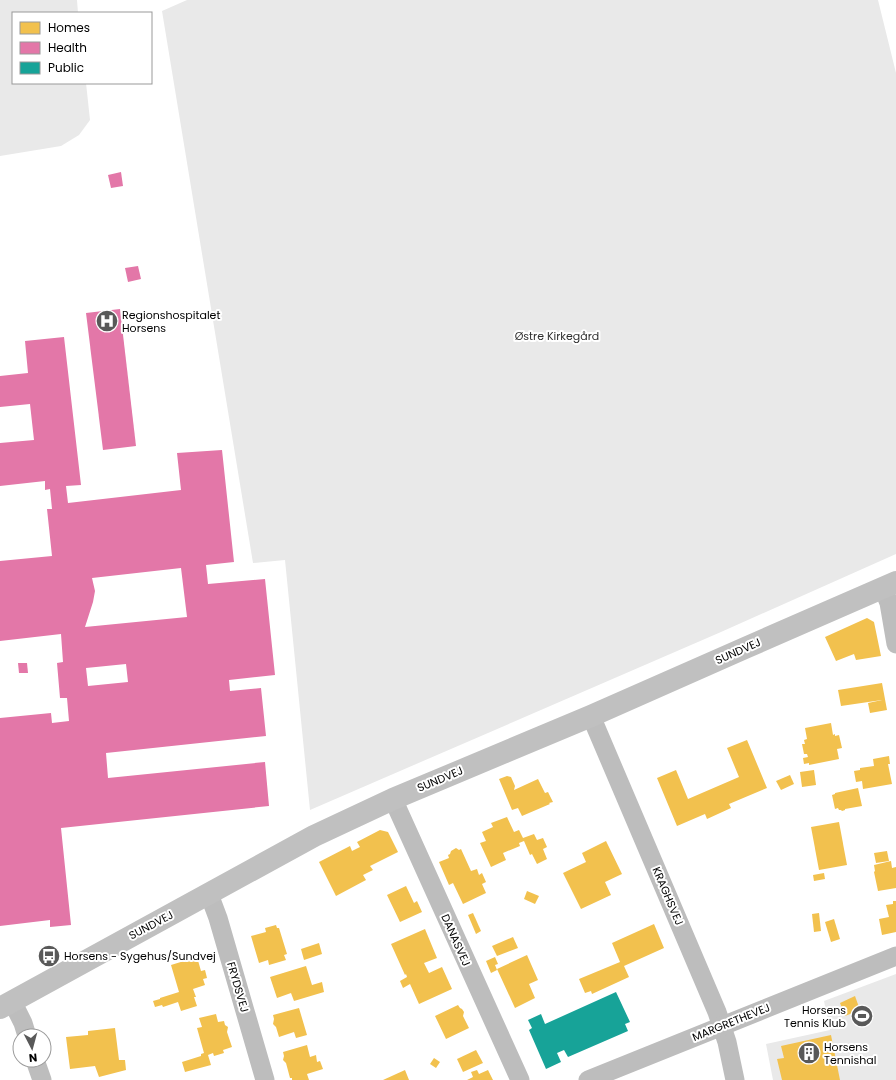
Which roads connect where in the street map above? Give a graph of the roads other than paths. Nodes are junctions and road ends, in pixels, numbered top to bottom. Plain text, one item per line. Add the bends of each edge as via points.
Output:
1 (889, 585) edge
2 (896, 644) edge
3 (591, 716) junction
4 (393, 799) junction
5 (208, 894) junction
6 (896, 956) edge
7 (6, 1004) edge
8 (722, 1025) junction
9 (25, 1028) edge
10 (38, 1068) edge
11 (42, 1080) edge
12 (265, 1080) edge
13 (520, 1080) edge
14 (588, 1080) edge
15 (735, 1080) edge

1 - 2 street via 889,603
1 - 3 street, SUNDVEJ
3 - 4 street, SUNDVEJ
3 - 8 street, KRAGHSVEJ
4 - 5 street, SUNDVEJ via 314,836
4 - 13 street, DANASVEJ
5 - 7 street, SUNDVEJ
5 - 12 street, FRYDSVEJ via 218,918
6 - 8 street, MARGRETHEVEJ
7 - 9 street
8 - 14 street, MARGRETHEVEJ
8 - 15 street, KRAGHSVEJ
10 - 11 street

